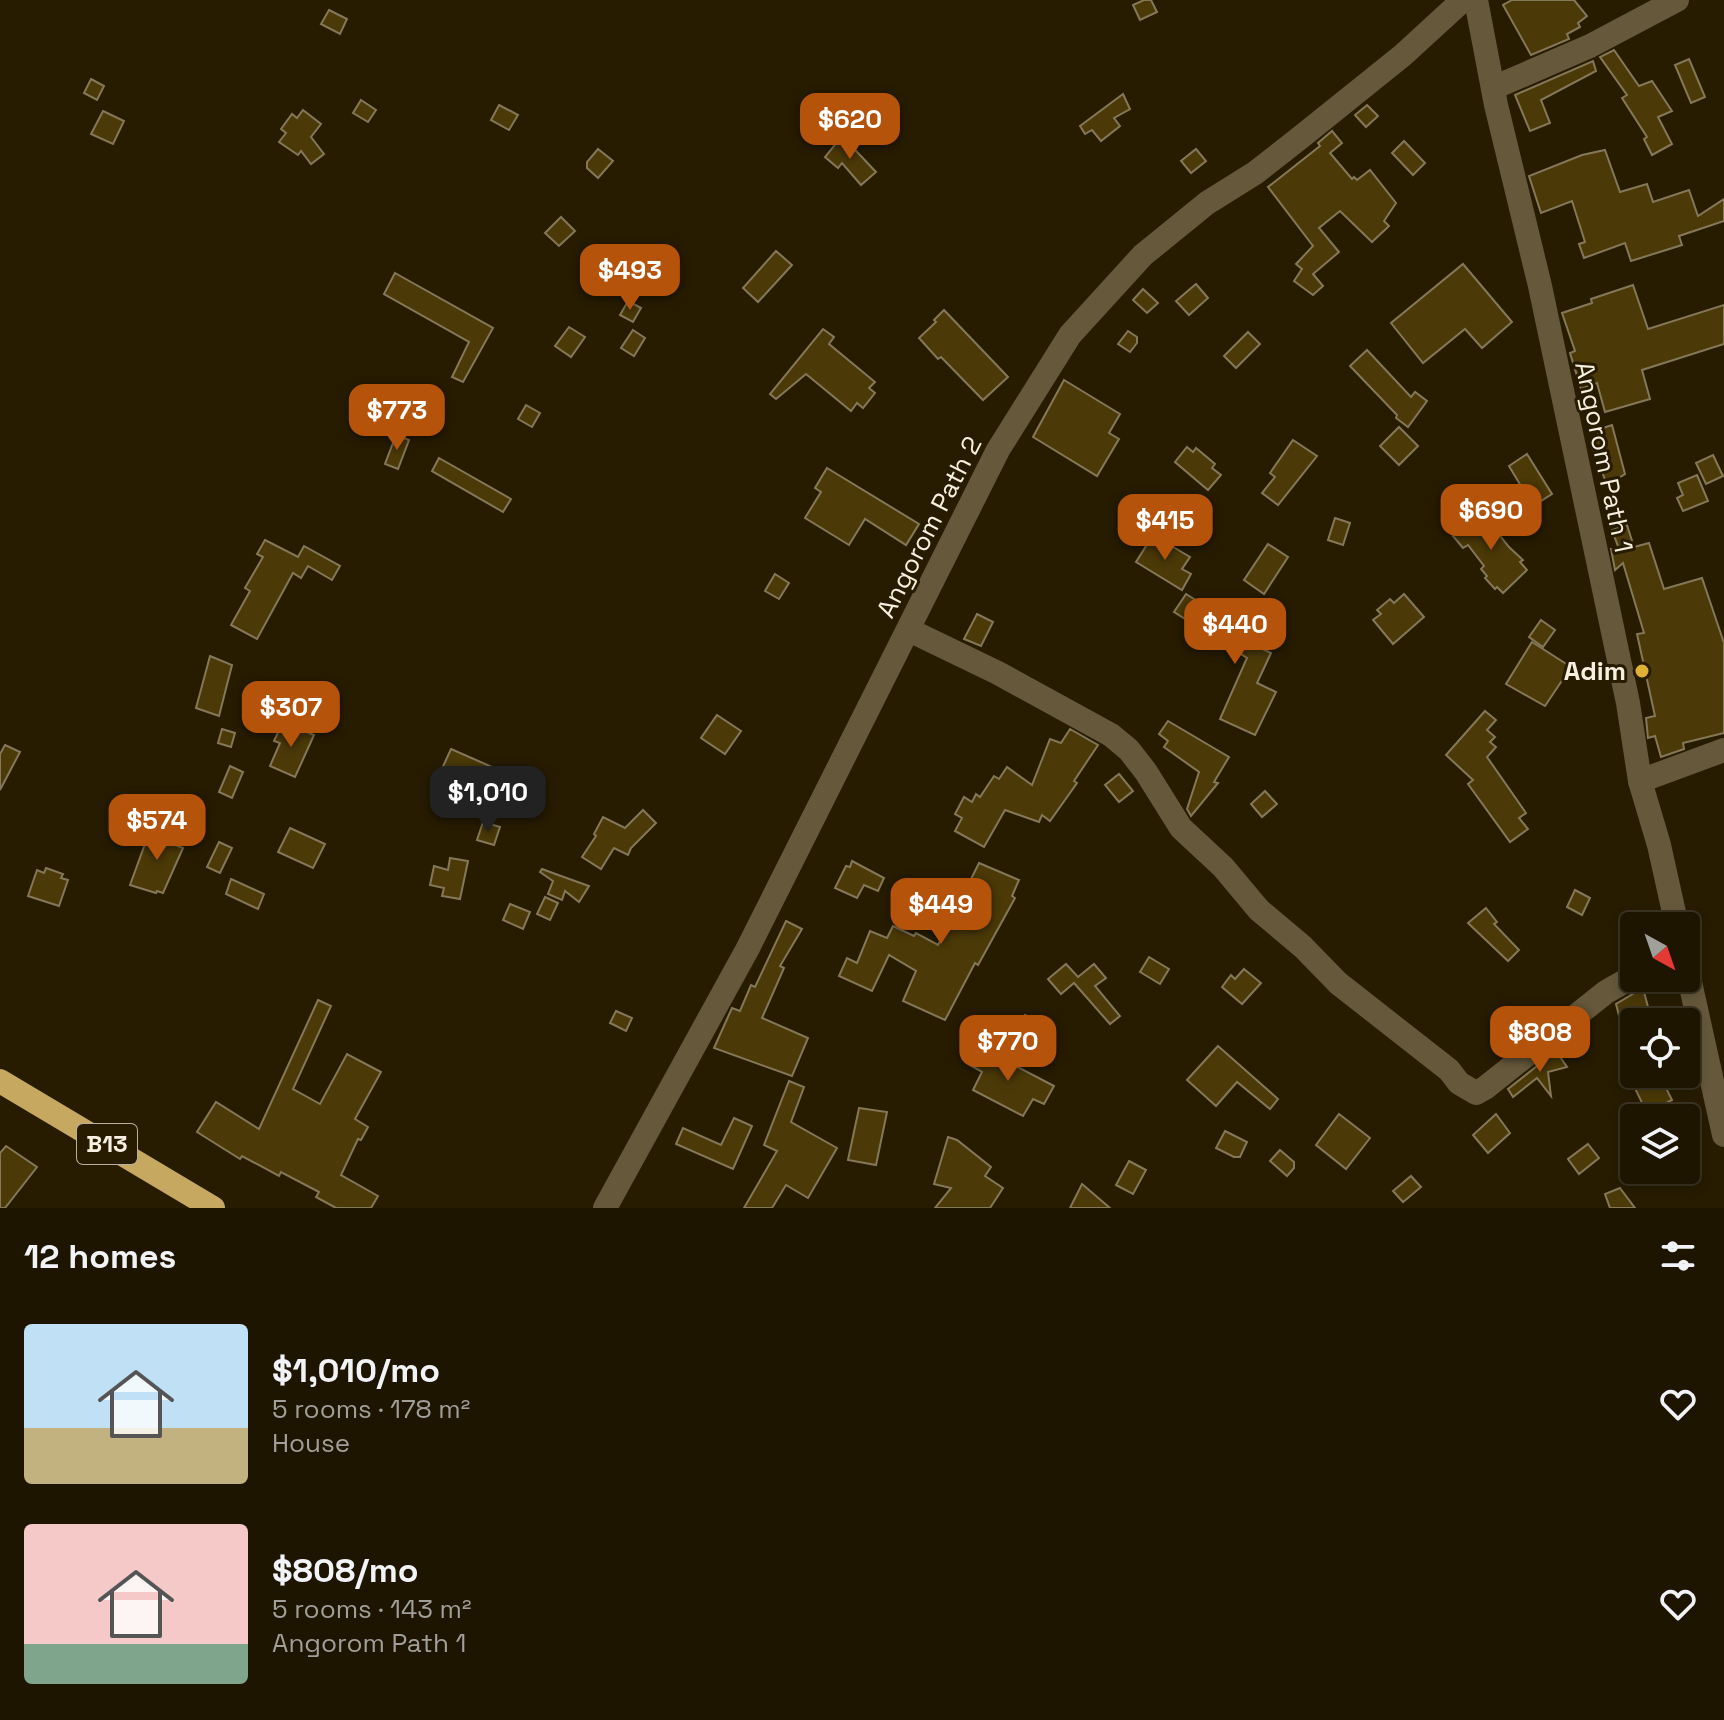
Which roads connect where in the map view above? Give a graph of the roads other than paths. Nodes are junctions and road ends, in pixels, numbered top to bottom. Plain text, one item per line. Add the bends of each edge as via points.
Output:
1 (1463, 0) edge
2 (1476, 0) edge
3 (1677, 0) edge
4 (1493, 88) junction
5 (909, 630) junction
6 (1724, 750) edge
7 (1640, 781) junction
8 (1674, 912) edge
9 (1620, 984) edge
10 (1692, 992) edge
11 (0, 1081) edge
12 (1724, 1135) edge
13 (213, 1208) edge
14 (605, 1208) edge

1 - 5 street, Angorom Path 2 via 1301,137 1177,226 1100,300 1070,335 998,450
2 - 4 street, Angorom Path 1
3 - 4 street
4 - 7 street, Angorom Path 1 via 1540,286
5 - 9 street via 1111,735 1146,772 1181,828 1259,910 1469,1091 1485,1088
5 - 14 street, Angorom Path 2 via 748,948
6 - 7 street
7 - 8 street, Angorom Path 1
10 - 12 street
11 - 13 highway, B13

